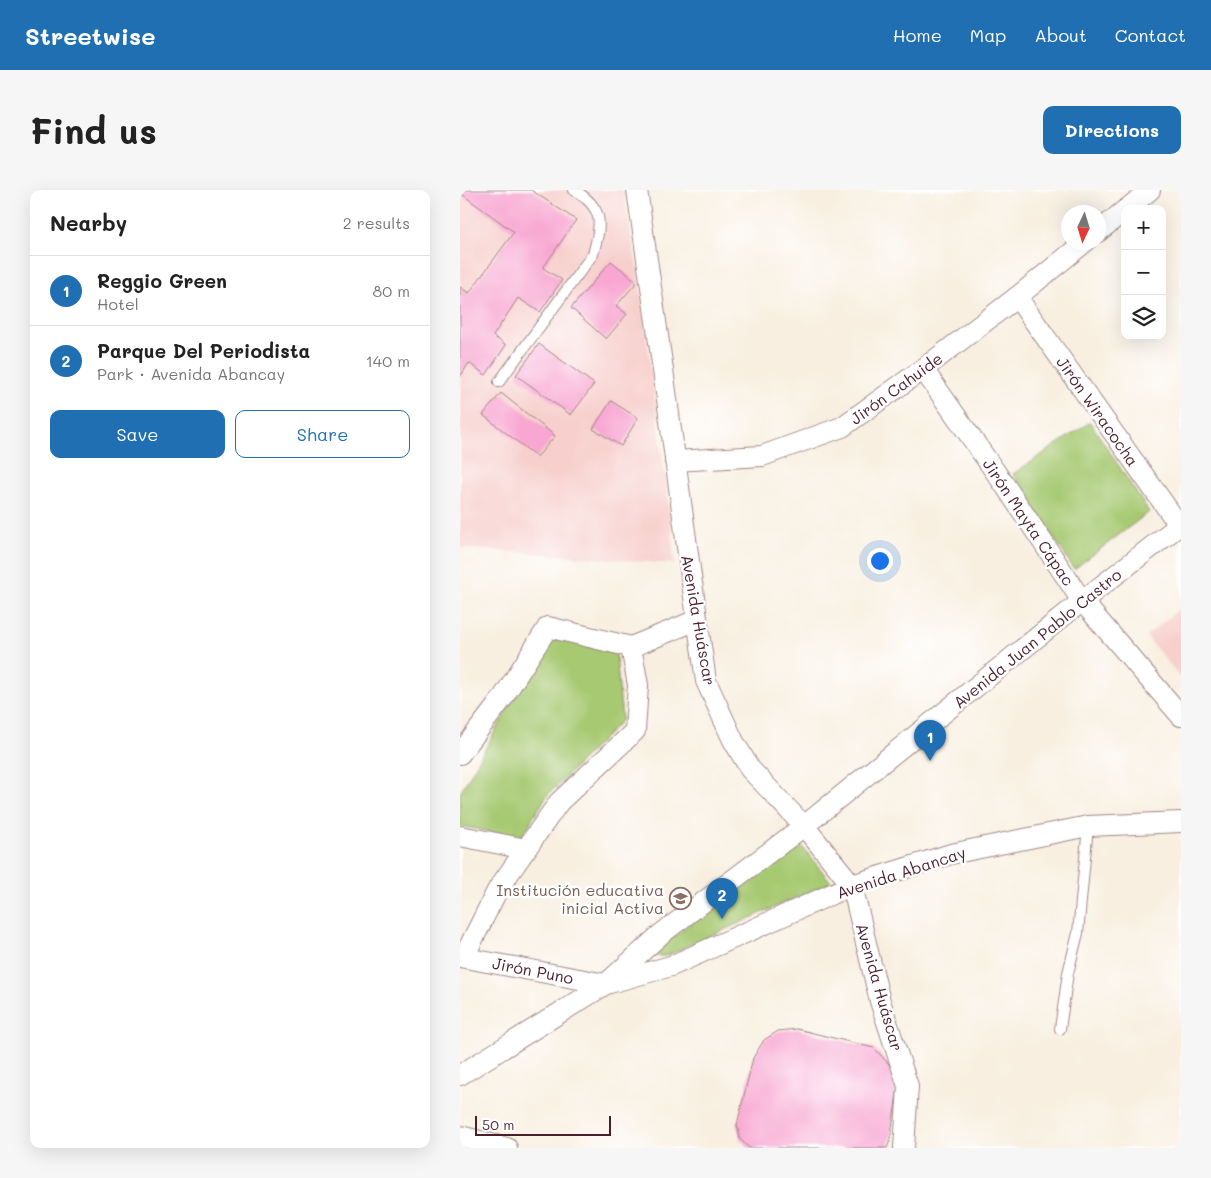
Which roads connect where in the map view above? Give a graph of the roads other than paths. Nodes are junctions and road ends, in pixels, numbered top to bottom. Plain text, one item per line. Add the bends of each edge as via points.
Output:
1 (574, 190) edge
2 (637, 190) edge
3 (1150, 190) edge
4 (1132, 205) edge
5 (1121, 214) edge
6 (1106, 226) edge
7 (1075, 250) edge
8 (1017, 297) junction
9 (922, 369) junction
10 (499, 382) dead end
11 (675, 461) junction
12 (1180, 524) edge
13 (1082, 601) junction
14 (697, 620) junction
15 (631, 647) junction
16 (1181, 716) edge
17 (460, 754) edge
18 (1181, 822) edge
19 (804, 826) junction
20 (1088, 826) junction
21 (460, 836) edge
22 (526, 849) junction
23 (852, 885) junction
24 (462, 957) edge
25 (606, 984) junction
26 (1060, 1029) dead end
27 (460, 1075) edge
28 (460, 1136) edge
29 (507, 1148) edge
30 (904, 1148) edge

1 - 10 lane via 586,197 600,222 593,254
2 - 11 street, Avenida Huáscar
3 - 4 street
5 - 6 street
7 - 8 street, Jirón Cahuide
8 - 9 street, Jirón Cahuide
8 - 12 street, Jirón Wiracocha
9 - 11 street, Jirón Cahuide via 842,427 762,456
9 - 13 street, Jirón Mayta Cápac
11 - 14 street, Avenida Huáscar
12 - 13 street, Avenida Juan Pablo Castro
13 - 16 street, Jirón Mayta Cápac
13 - 19 street, Avenida Juan Pablo Castro
14 - 15 street
14 - 19 street, Avenida Huáscar via 706,681 732,740 750,769
15 - 17 street via 548,627 502,699
15 - 22 street via 638,685 634,731 559,802
18 - 20 street, Avenida Abancay
19 - 23 street, Avenida Huáscar
19 - 25 street, Avenida Juan Pablo Castro via 661,934
20 - 23 street, Avenida Abancay via 951,854
20 - 26 lane via 1078,934 1068,973
21 - 22 street
22 - 24 street via 498,889
23 - 25 street, Avenida Abancay via 671,966
23 - 30 street, Avenida Huáscar via 880,1001 908,1086
24 - 25 street, Jirón Puno
25 - 27 street, Avenida Juan Pablo Castro
28 - 29 street

